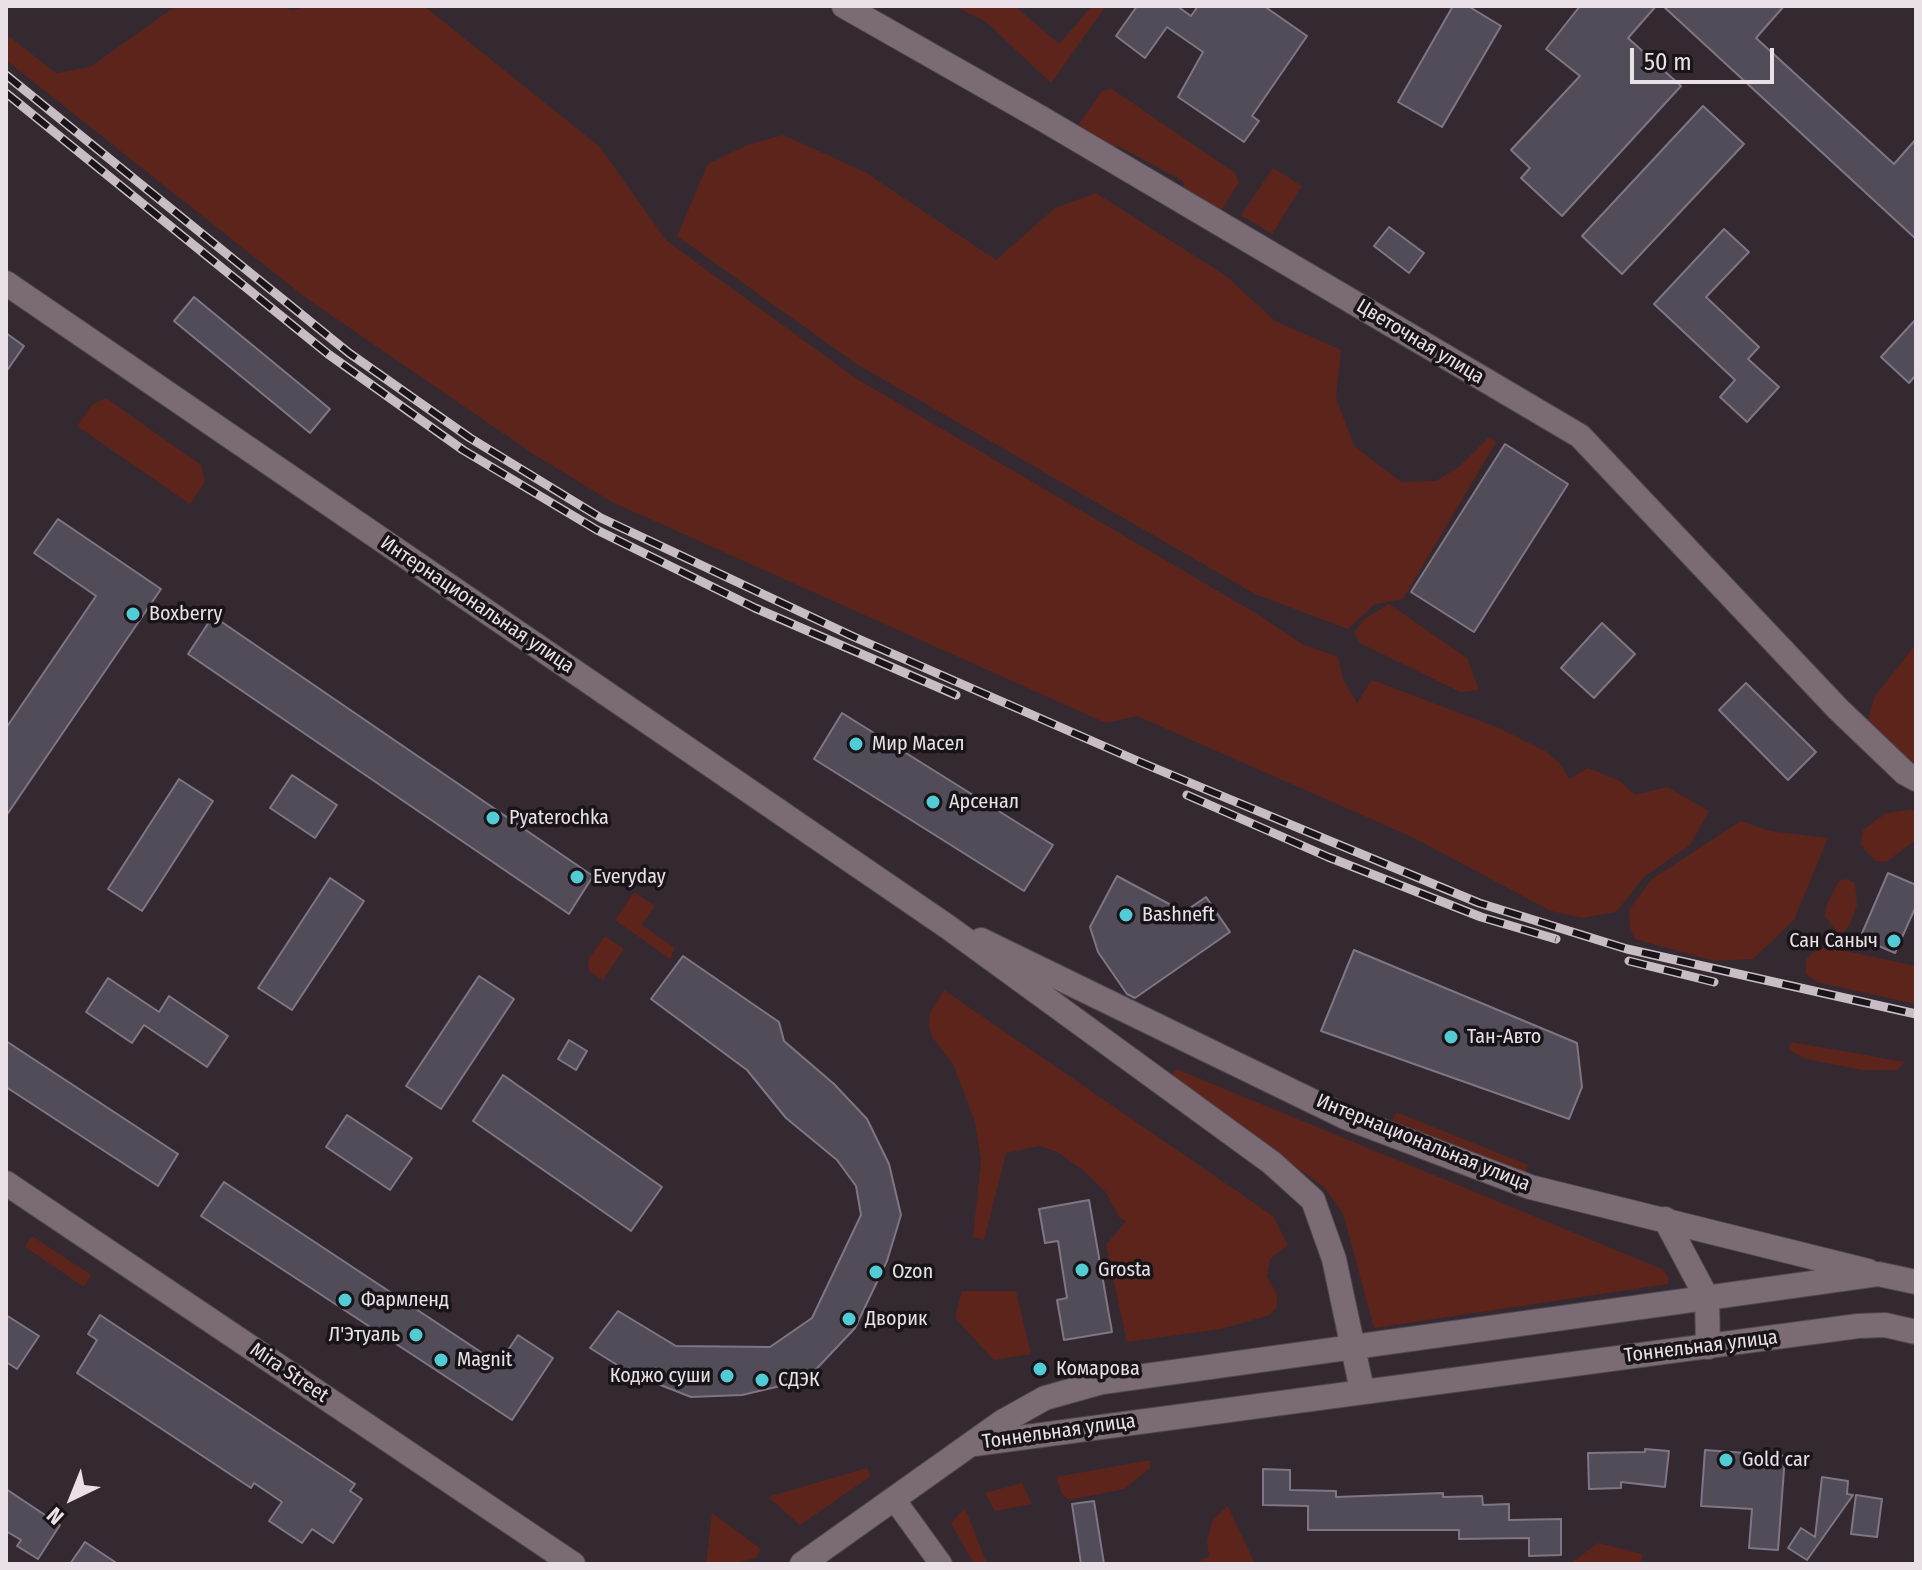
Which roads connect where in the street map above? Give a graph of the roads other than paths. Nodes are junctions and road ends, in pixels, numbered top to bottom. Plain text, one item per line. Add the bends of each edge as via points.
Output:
1 (844, 6) edge
2 (6, 283) edge
3 (1916, 779) edge
4 (948, 927) junction
5 (6, 1183) edge
6 (1665, 1219) junction
7 (1878, 1274) junction
8 (1916, 1282) edge
9 (1707, 1298) junction
10 (1916, 1332) edge
11 (1708, 1347) junction
12 (1354, 1349) junction
13 (1362, 1390) junction
14 (971, 1444) junction
15 (894, 1499) junction
16 (573, 1564) edge
17 (802, 1564) edge
18 (941, 1564) edge

1 - 3 main road, Цветочная улица via 1580,436 1838,709
2 - 4 main road, Интернациональная улица
4 - 6 main road, Интернациональная улица via 1017,954 1345,1117 1530,1187
4 - 12 main road, Интернациональная улица via 1272,1163 1313,1200 1334,1259
5 - 16 main road, Mira Street
6 - 7 main road, Интернациональная улица
6 - 9 main road
7 - 8 main road, Тоннельная улица
7 - 9 main road, Тоннельная улица
9 - 11 main road
9 - 12 main road, Тоннельная улица
10 - 11 main road, Тоннельная улица via 1858,1326
11 - 13 main road, Тоннельная улица
12 - 13 main road, Интернациональная улица
12 - 14 main road, Тоннельная улица via 1102,1382 1045,1398
13 - 14 main road, Тоннельная улица
14 - 15 main road
15 - 17 main road
15 - 18 street

